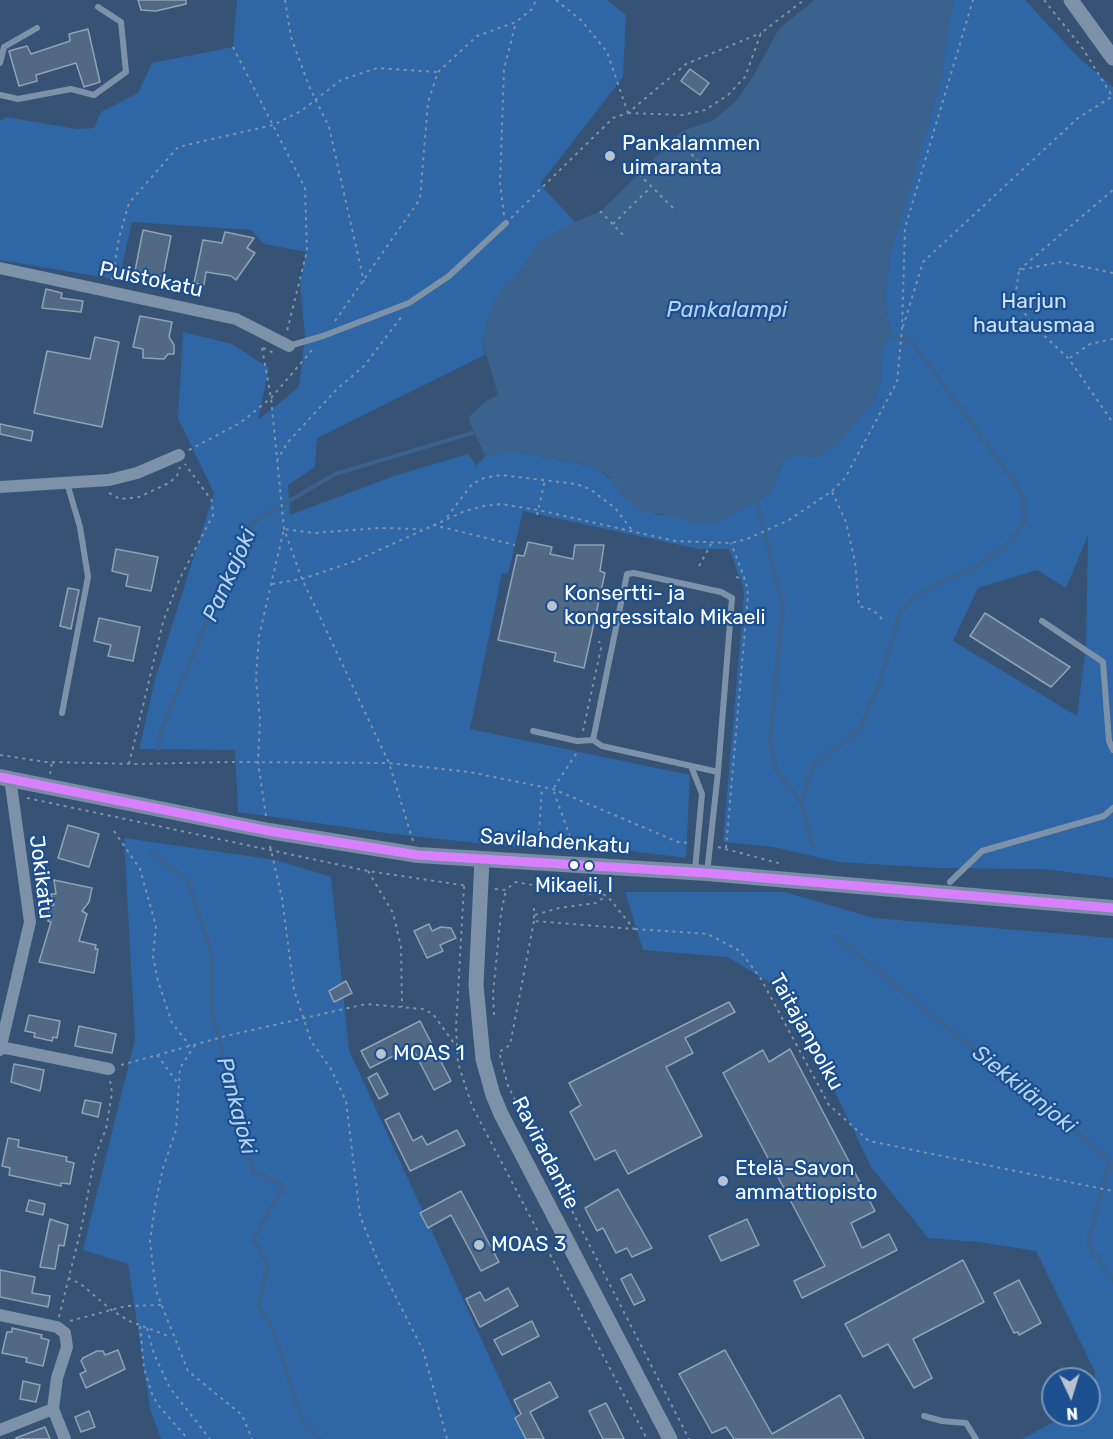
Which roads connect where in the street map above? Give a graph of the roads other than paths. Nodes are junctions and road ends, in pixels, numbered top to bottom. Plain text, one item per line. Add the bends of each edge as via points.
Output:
1 (1071, 0) edge
2 (98, 7) dead end
3 (37, 28) dead end
4 (1113, 58) edge
5 (0, 63) edge
6 (0, 95) edge
7 (506, 223) road end
8 (0, 267) edge
9 (287, 344) joint
10 (182, 460) road end
11 (67, 483) junction
12 (0, 487) edge
13 (1042, 621) dead end
14 (62, 713) dead end
15 (533, 731) dead end
16 (593, 740) junction
17 (1113, 750) edge
18 (690, 766) junction
19 (718, 772) junction
20 (7, 783) edge
21 (1113, 808) edge
22 (482, 860) junction
23 (700, 873) junction
24 (950, 882) dead end
25 (1113, 908) edge
26 (0, 1048) edge
27 (109, 1069) road end
28 (0, 1315) edge
29 (53, 1409) junction
30 (924, 1416) dead end
31 (0, 1431) edge
32 (65, 1439) edge
33 (670, 1439) edge
34 (976, 1439) edge

1 - 4 street
2 - 6 lane via 121,22 126,72 94,95 71,89 18,99
3 - 5 lane via 4,47
7 - 9 lane via 449,276 409,303 323,336
8 - 9 street, Puistokatu via 236,319
10 - 11 street via 108,480
11 - 12 street
11 - 14 lane via 80,527 88,577
13 - 17 lane via 1103,662
15 - 16 lane
16 - 18 lane via 602,746
16 - 19 lane via 627,574 721,592 729,595 733,603
18 - 19 lane
18 - 23 lane via 702,794 697,844
19 - 23 lane via 710,846
20 - 22 main road, Savilahdenkatu via 417,855
20 - 26 street, Jokikatu via 30,922
21 - 24 lane via 1104,816 982,851
22 - 23 main road, Savilahdenkatu
22 - 33 street, Raviradantie via 477,1023 493,1095
23 - 25 main road, Savilahdenkatu
26 - 27 street
28 - 29 street via 57,1328 65,1334 67,1347
29 - 31 street
29 - 32 street
30 - 34 lane via 966,1423

